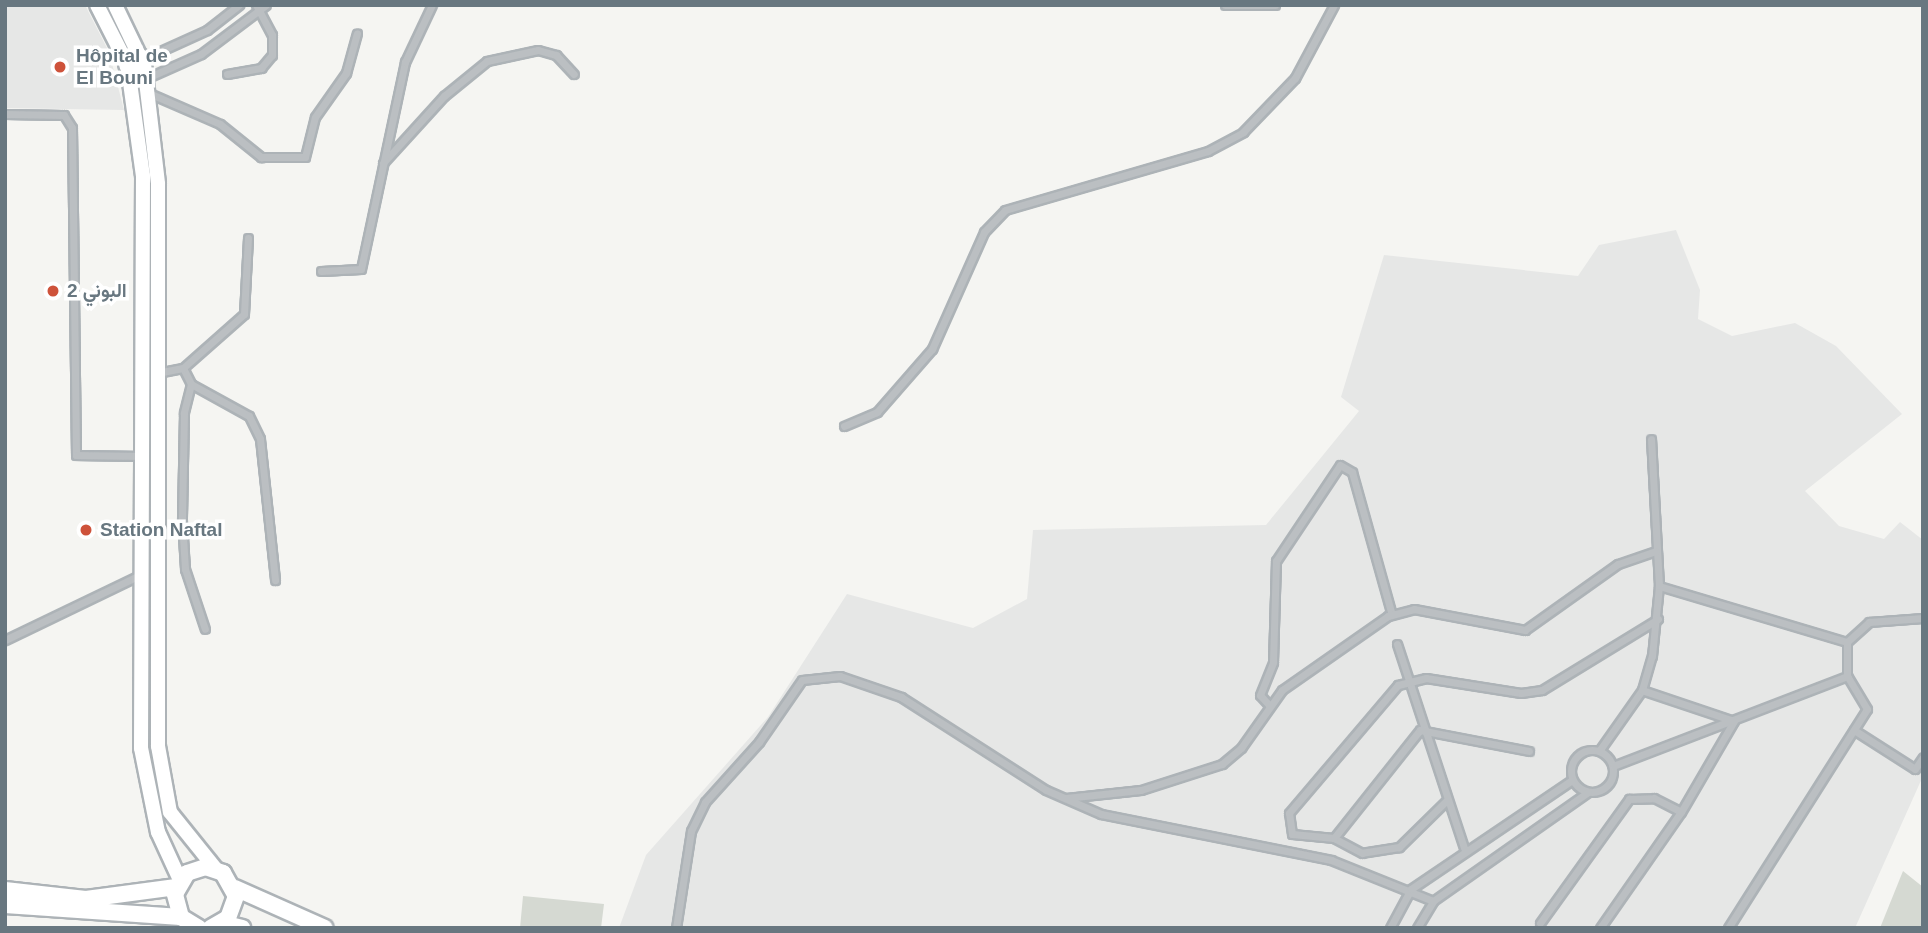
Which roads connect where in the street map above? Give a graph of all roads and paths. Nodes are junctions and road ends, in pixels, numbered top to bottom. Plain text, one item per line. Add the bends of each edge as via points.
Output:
1 (97, 5) edge
2 (115, 5) edge
3 (239, 5) edge
4 (432, 5) edge
5 (1225, 5) edge
6 (1275, 5) edge
7 (1334, 5) edge
8 (261, 7) edge
9 (357, 33) dead end
10 (138, 64) junction
11 (227, 74) dead end
12 (575, 74) dead end
13 (151, 94) junction
14 (5, 114) edge
15 (382, 164) junction
16 (248, 238) dead end
17 (321, 271) dead end
18 (183, 368) junction
19 (156, 374) junction
20 (191, 384) junction
21 (844, 426) dead end
22 (1651, 439) dead end
23 (142, 456) junction
24 (1656, 551) junction
25 (140, 575) junction
26 (275, 580) dead end
27 (1659, 586) junction
28 (1392, 615) junction
29 (1923, 618) edge
30 (1658, 619) junction
31 (205, 629) dead end
32 (5, 640) edge
33 (1846, 642) junction
34 (1397, 644) dead end
35 (1847, 676) junction
36 (1407, 681) junction
37 (1642, 690) junction
38 (1269, 705) junction
39 (1734, 720) junction
40 (1420, 730) junction
41 (1854, 730) junction
42 (1529, 751) dead end
43 (1599, 751) junction
44 (1923, 757) edge
45 (1613, 766) junction
46 (1572, 780) junction
47 (1588, 793) junction
48 (1064, 799) junction
49 (1446, 802) junction
50 (1681, 812) junction
51 (1334, 838) junction
52 (1464, 848) junction
53 (215, 868) junction
54 (178, 883) junction
55 (235, 888) junction
56 (1411, 889) junction
57 (5, 890) edge
58 (1433, 901) junction
59 (5, 905) edge
60 (1540, 923) dead end
61 (191, 924) edge
62 (218, 926) edge
63 (242, 928) edge
64 (325, 928) edge
65 (676, 928) edge
66 (1390, 928) edge
67 (1417, 928) edge
68 (1600, 928) edge
69 (1728, 928) edge

1 - 10 main road
2 - 10 main road
3 - 10 street via 207,30
4 - 15 street via 412,41
5 - 6 street
7 - 21 street via 1296,78 1243,132 1208,151 1005,210 984,232 932,349 877,412
8 - 10 street via 201,54
8 - 11 street via 272,35 272,55 261,68
9 - 13 street via 346,73 315,117 305,158 261,157 219,124
10 - 13 main road
10 - 23 main road via 143,176
12 - 15 street via 556,55 538,50 487,61 444,96
13 - 19 main road via 158,184
14 - 23 street via 64,115 72,128 76,455
15 - 17 street via 361,269
16 - 18 street via 244,314
18 - 19 street
18 - 20 street
19 - 53 main road via 158,746 170,811
20 - 26 street via 249,416 260,439
20 - 31 street via 184,413 182,521 185,569
22 - 24 street
23 - 25 main road
24 - 27 street
24 - 28 street via 1618,564 1525,630 1414,609
25 - 32 street
25 - 54 main road via 146,788
27 - 30 street
27 - 33 street
28 - 38 street
28 - 38 street via 1352,472 1340,465 1276,561 1273,662 1260,695
29 - 33 street via 1869,622
30 - 36 street via 1542,690
30 - 37 street
33 - 35 street
34 - 36 street
35 - 39 street
35 - 41 street via 1867,709
36 - 40 street
36 - 51 street via 1386,696 1289,813 1292,834
37 - 39 street
37 - 43 street
38 - 48 street via 1241,748 1206,772 1141,790
39 - 45 street
39 - 50 street
40 - 42 street
40 - 49 street
40 - 51 street
41 - 44 street via 1915,769
41 - 69 street
43 - 45 street
43 - 46 street via 1574,759
45 - 47 street via 1608,786
46 - 47 street
46 - 52 street
47 - 58 street
48 - 56 street via 1135,824 1331,860
48 - 65 street via 901,697 840,676 802,680 697,816
49 - 51 street via 1399,846 1362,853
49 - 52 street
50 - 60 street via 1654,797 1629,799
50 - 68 street
52 - 56 street
53 - 54 main road via 195,868
53 - 55 main road
54 - 57 main road via 86,899
54 - 61 main road
55 - 62 main road via 233,911
55 - 64 main road
56 - 58 street
56 - 66 street
58 - 67 street
59 - 61 main road
62 - 63 main road

